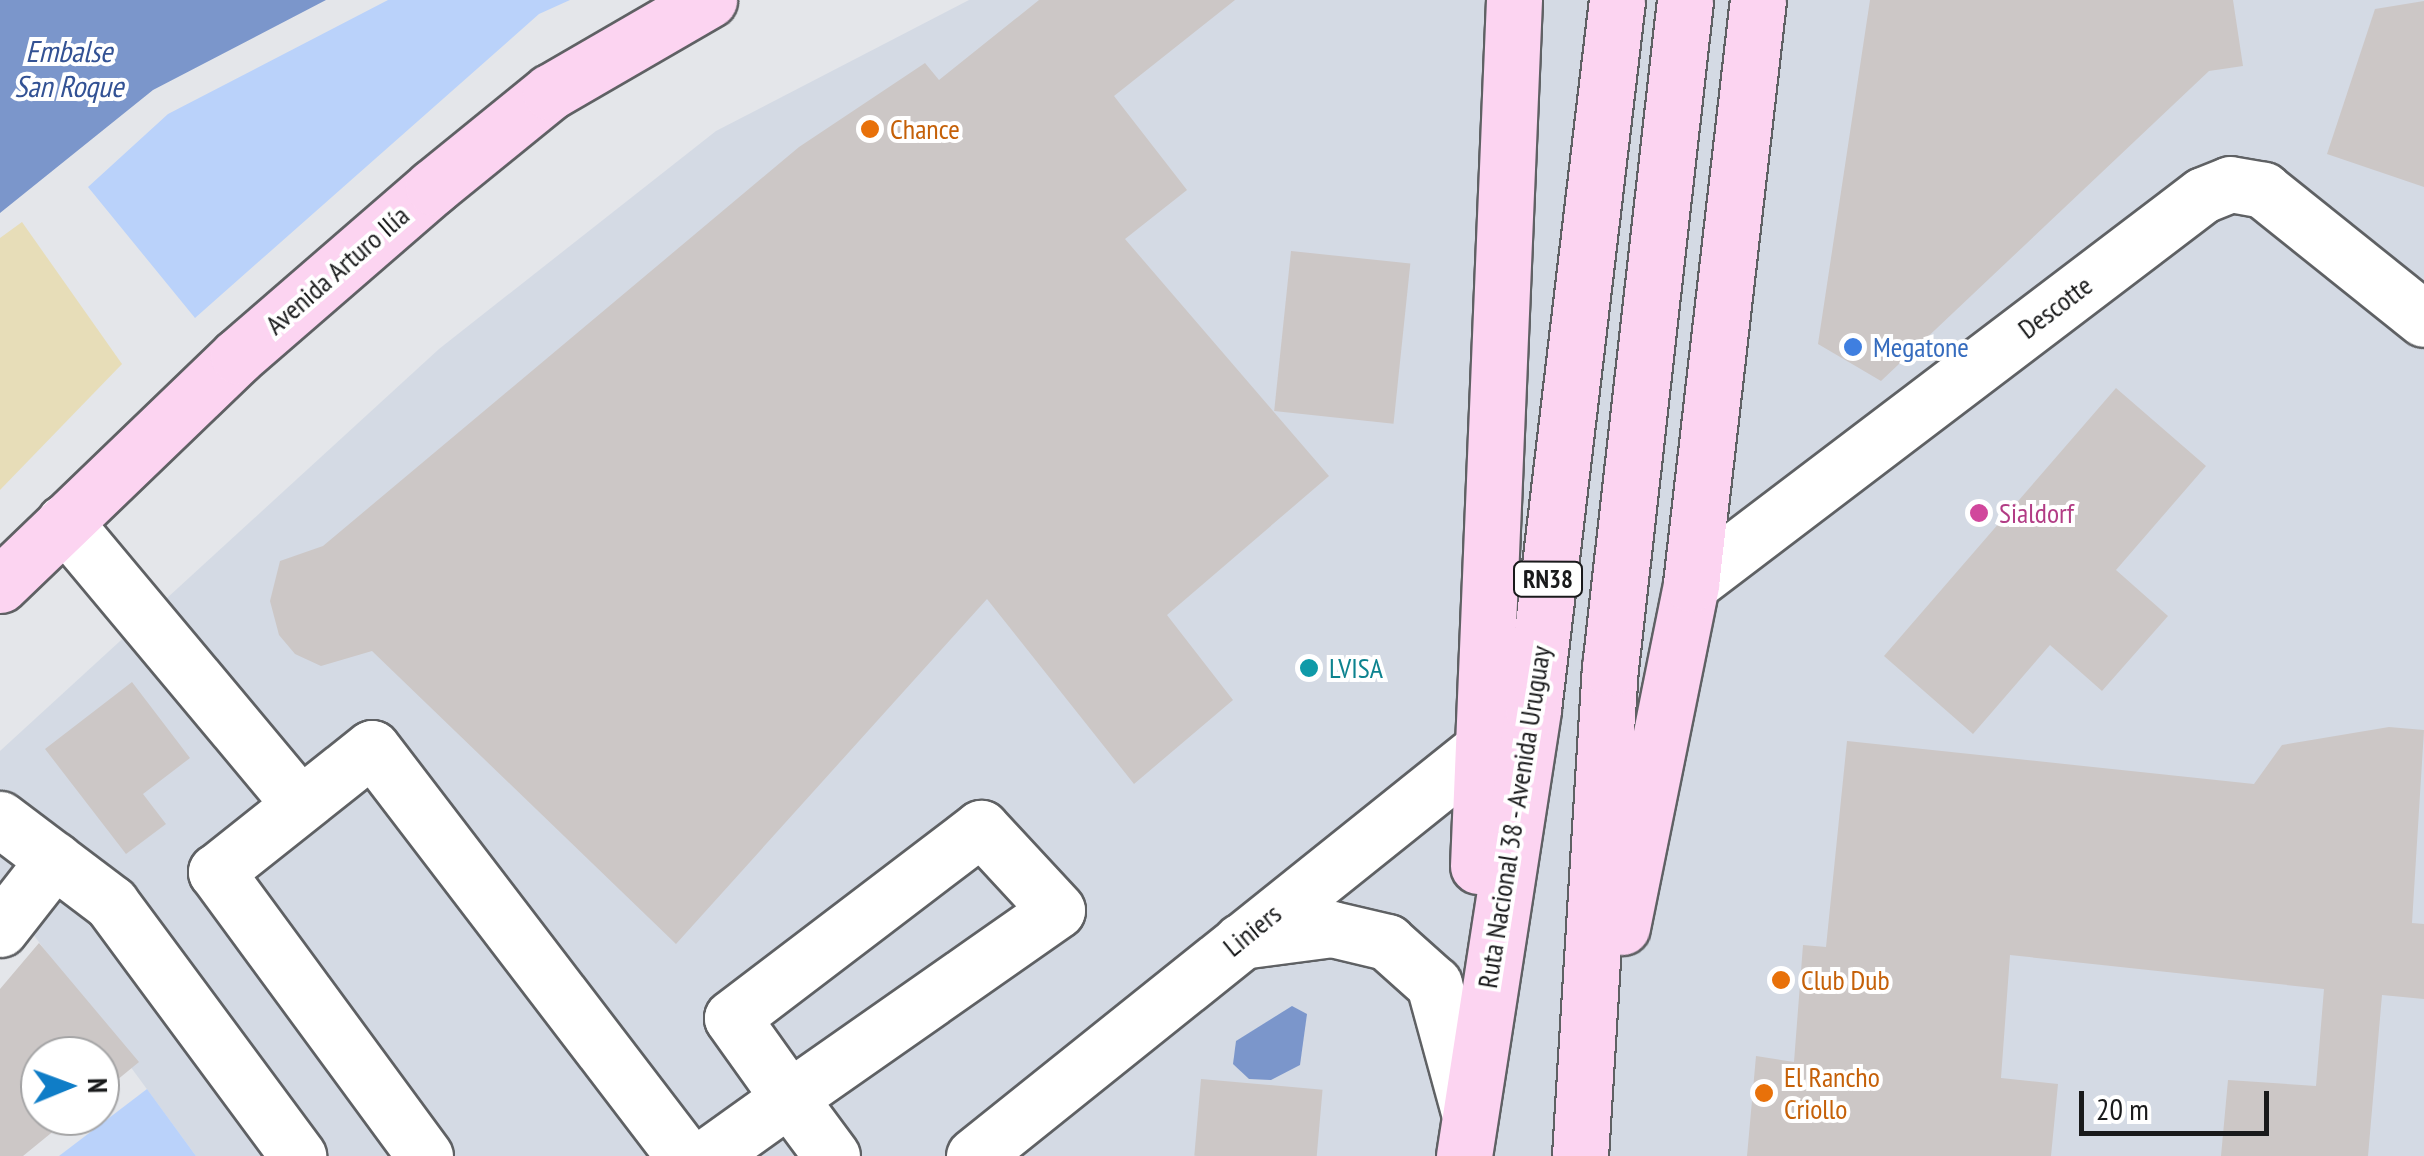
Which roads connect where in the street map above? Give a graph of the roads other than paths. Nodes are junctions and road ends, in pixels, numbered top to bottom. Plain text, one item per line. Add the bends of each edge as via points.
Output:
1 (709, 0) edge
2 (1514, 0) edge
3 (1618, 0) edge
4 (1685, 0) edge
5 (1758, 0) edge
6 (2424, 320) edge
7 (64, 522) junction
8 (1691, 584) junction
9 (0, 586) edge
10 (1533, 708) junction
11 (1482, 748) junction
12 (298, 802) junction
13 (0, 819) edge
14 (54, 860) junction
15 (0, 929) edge
16 (1238, 942) junction
17 (789, 1098) junction
18 (1466, 1134) edge
19 (1581, 1138) edge
20 (298, 1156) edge
21 (426, 1156) edge
22 (684, 1156) edge
23 (708, 1156) edge
24 (832, 1156) edge
25 (974, 1156) edge

1 - 7 main road, Avenida Arturo Ilía via 550,92 238,356
2 - 11 main road
3 - 10 main road, Ruta Nacional 38 - Avenida Uruguay / RN38
4 - 19 main road, RN38 via 1610,668
5 - 8 main road
6 - 8 street, Descotte via 2263,190 2230,184 2203,194
7 - 9 main road, Avenida Arturo Ilía
7 - 12 street
8 - 19 main road
10 - 11 street, Liniers
10 - 18 main road, Ruta Nacional 38 - Avenida Uruguay / RN38
11 - 16 street, Liniers
11 - 18 main road
12 - 21 street via 216,872
12 - 22 street via 372,748
13 - 14 street
14 - 15 street
14 - 20 street via 111,903
16 - 18 street via 1332,929 1387,942 1434,984
16 - 25 street, Liniers
17 - 17 street via 732,1018 981,828 1058,910
17 - 23 street
17 - 24 street

